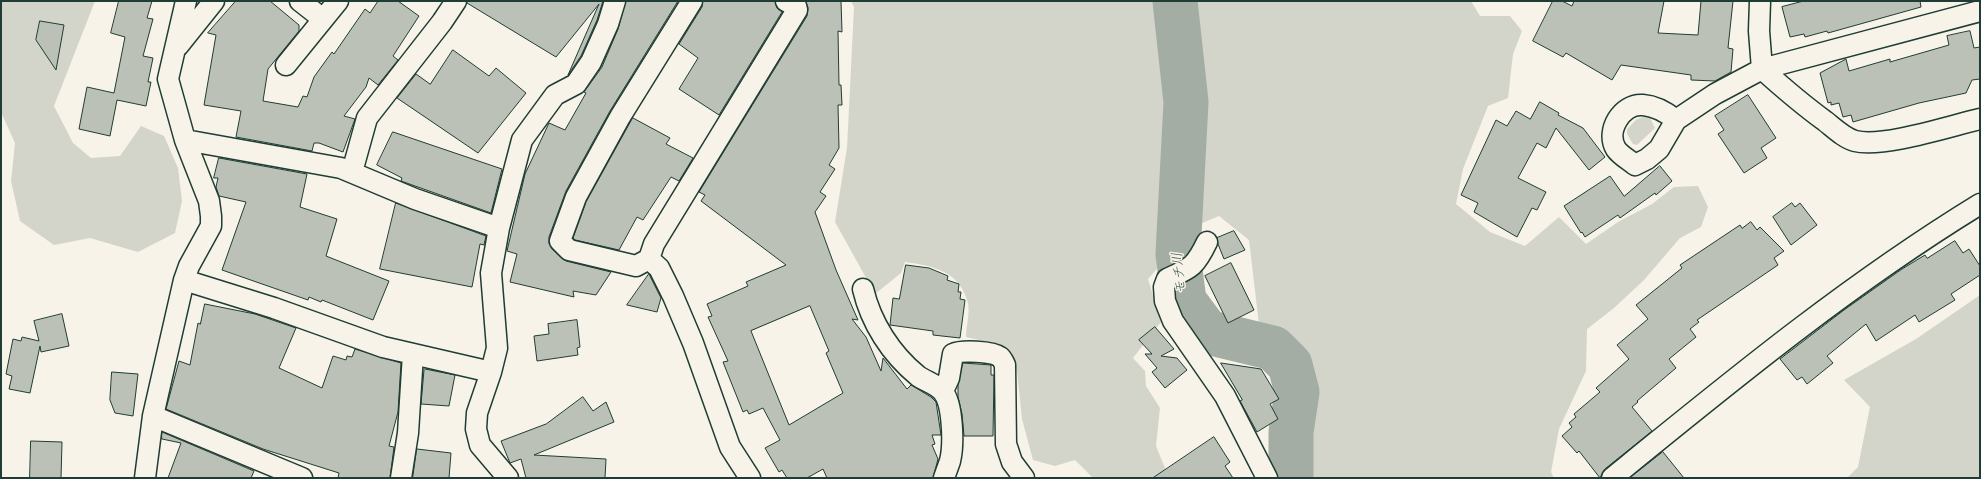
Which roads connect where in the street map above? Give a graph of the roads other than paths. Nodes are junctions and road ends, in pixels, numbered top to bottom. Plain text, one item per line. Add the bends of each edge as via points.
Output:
1 (186, 1) edge
2 (214, 1) edge
3 (300, 1) edge
4 (338, 1) edge
5 (456, 1) edge
6 (615, 1) edge
7 (692, 1) edge
8 (786, 1) edge
9 (1760, 1) edge
10 (1980, 11) edge
11 (323, 19) junction
12 (173, 51) junction
13 (286, 65) dead end
14 (1762, 69) junction
15 (1980, 119) edge
16 (1676, 120) dead end
17 (184, 140) junction
18 (352, 172) junction
19 (1980, 204) edge
20 (499, 228) junction
21 (1207, 242) dead end
22 (649, 259) junction
23 (184, 280) junction
24 (863, 289) dead end
25 (413, 354) junction
26 (491, 372) junction
27 (943, 391) junction
28 (153, 416) junction
29 (145, 478) edge
30 (302, 478) edge
31 (401, 478) edge
32 (508, 478) edge
33 (750, 478) edge
34 (944, 478) edge
35 (1024, 478) edge
36 (1267, 478) edge
37 (1612, 478) edge

1 - 12 street
2 - 12 street
3 - 11 street
4 - 11 street
5 - 18 street via 367,118
6 - 20 street via 594,55 576,84 555,95 522,140
7 - 22 street via 616,124 576,197 560,241 569,250 636,266
8 - 22 street via 796,6 797,10 654,244
9 - 14 street
10 - 14 street
11 - 13 street
12 - 17 street via 168,78
14 - 15 street via 1798,101 1853,141 1885,141
14 - 16 street via 1715,94
17 - 18 street
17 - 23 street via 212,216 211,226
18 - 20 street via 415,199
19 - 37 street via 1925,238 1760,357
20 - 26 street via 491,273 497,348
21 - 36 street via 1198,261 1190,268 1167,279 1164,287 1165,301 1173,320 1225,396
22 - 33 street via 659,268 673,296 693,343 730,447
23 - 25 street via 274,308 383,347
23 - 28 street
24 - 27 street via 867,306 888,345 904,365
25 - 26 street
25 - 31 street via 408,433
26 - 32 street via 477,413 476,429 480,445
27 - 34 street via 950,408 951,434 950,459
27 - 35 street via 949,378 953,354 988,353 1000,357 1005,365 1006,444 1012,462
28 - 29 street
28 - 30 street

